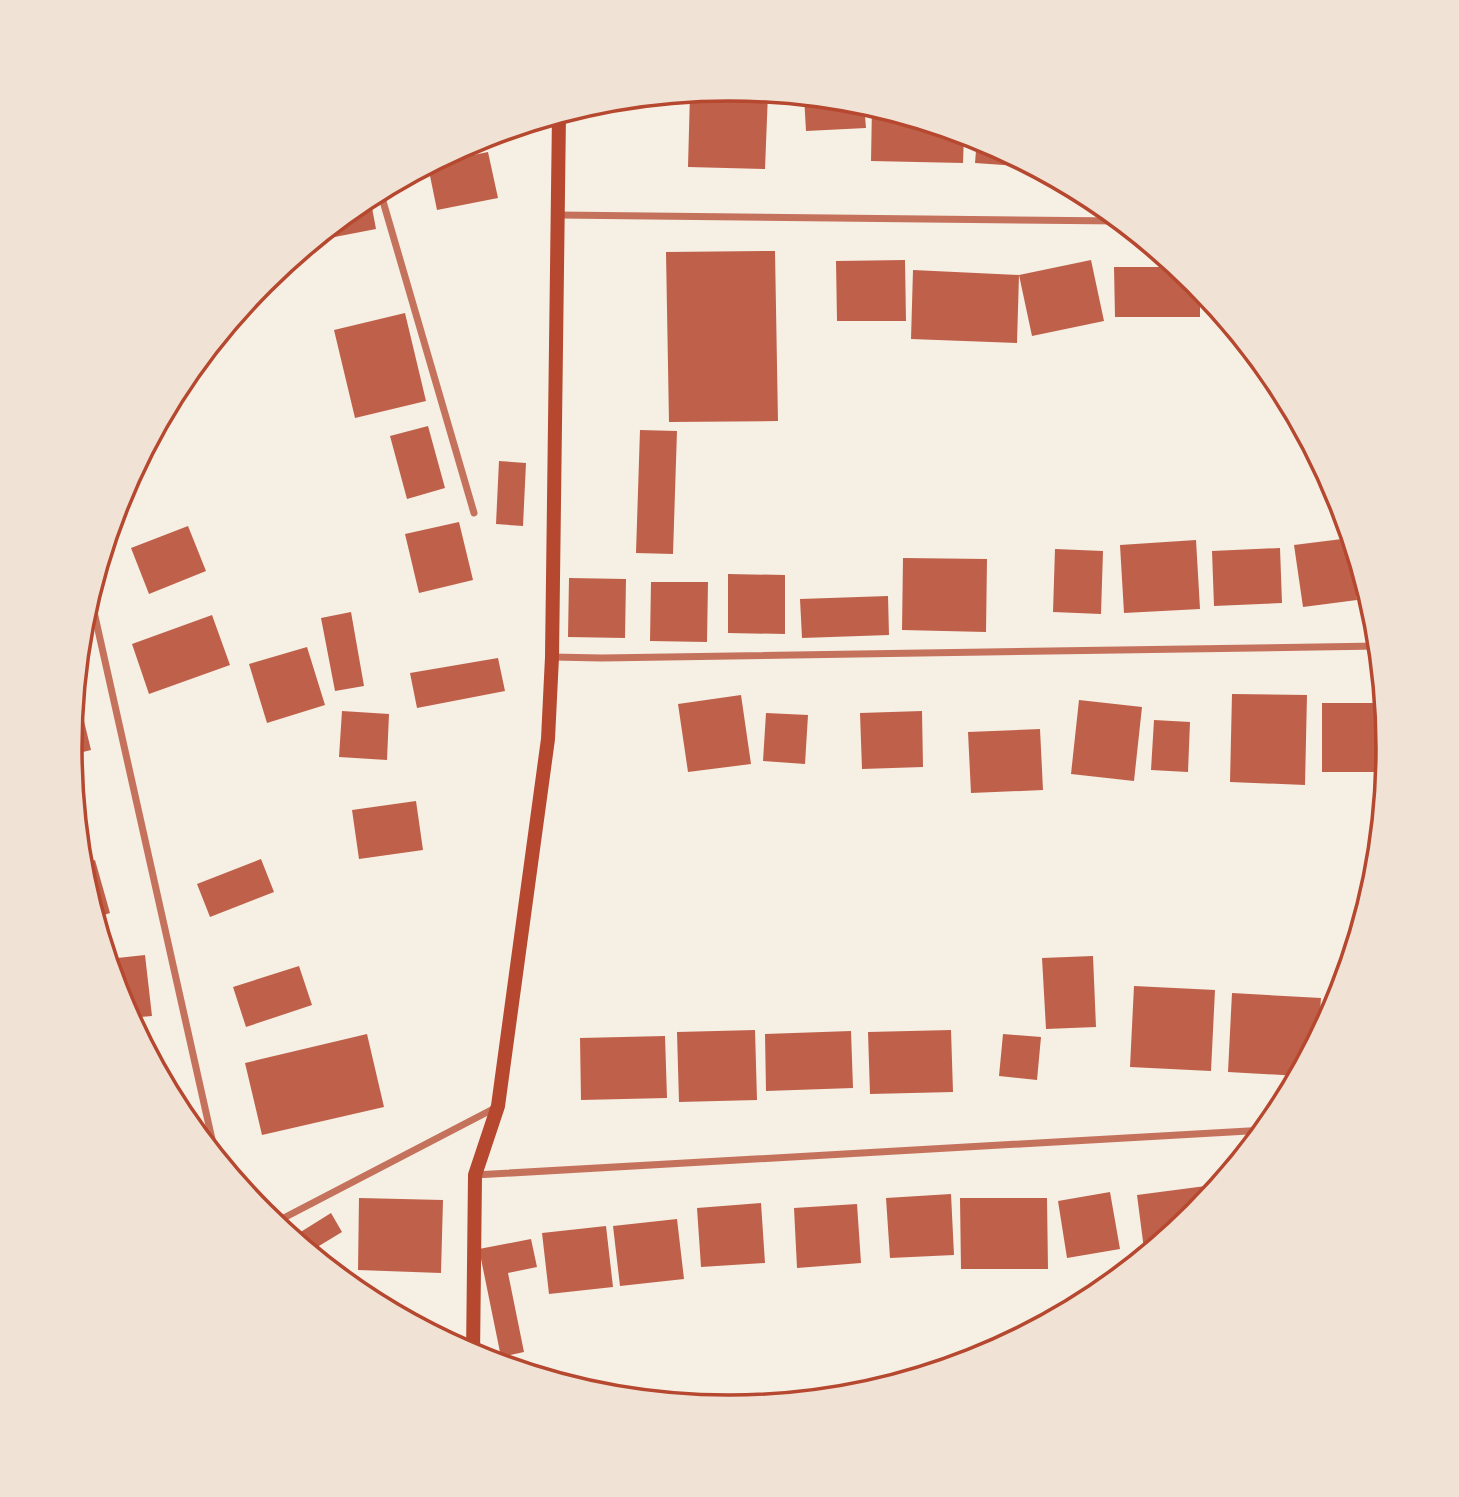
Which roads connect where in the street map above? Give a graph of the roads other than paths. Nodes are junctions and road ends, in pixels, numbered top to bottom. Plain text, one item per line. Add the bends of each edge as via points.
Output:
1 (559, 124) edge
2 (383, 202) edge
3 (558, 215) junction
4 (1104, 221) edge
5 (474, 513) dead end
6 (96, 619) edge
7 (1368, 646) edge
8 (552, 657) junction
9 (498, 1106) junction
10 (1252, 1131) edge
11 (211, 1137) edge
12 (475, 1175) junction
13 (284, 1218) edge
14 (473, 1342) edge

1 - 3 main road
2 - 5 street
3 - 4 street
3 - 8 main road
6 - 11 street
7 - 8 street
8 - 9 main road via 548,738
9 - 12 main road
9 - 13 street
10 - 12 street
12 - 14 main road

